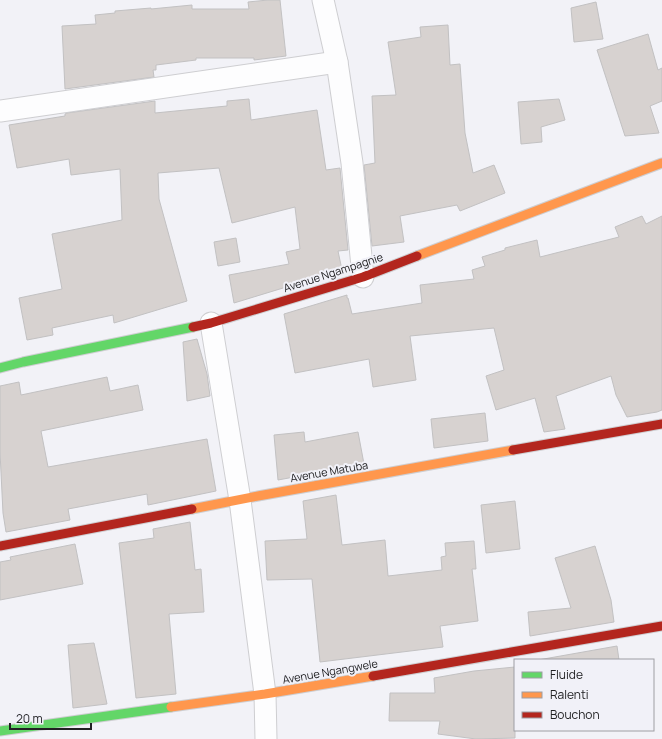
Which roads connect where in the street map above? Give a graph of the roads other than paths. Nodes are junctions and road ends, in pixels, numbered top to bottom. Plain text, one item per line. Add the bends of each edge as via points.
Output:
1 (323, 0) edge
2 (337, 62) junction
3 (0, 112) edge
4 (662, 163) edge
5 (363, 277) junction
6 (212, 323) junction
7 (0, 368) edge
8 (662, 424) edge
9 (240, 500) junction
10 (0, 546) edge
11 (662, 626) edge
12 (265, 694) junction
13 (0, 730) edge
14 (266, 739) edge

1 - 2 street
2 - 3 street
2 - 5 street via 352,163
4 - 5 street, Avenue Ngampagnie
5 - 6 street, Avenue Ngampagnie
6 - 7 street, Avenue Ngampagnie
6 - 9 street
8 - 9 street, Avenue Matuba
9 - 10 street, Avenue Matuba
9 - 12 street
11 - 12 street, Avenue Ngangwele
12 - 13 street, Avenue Ngangwele
12 - 14 street

